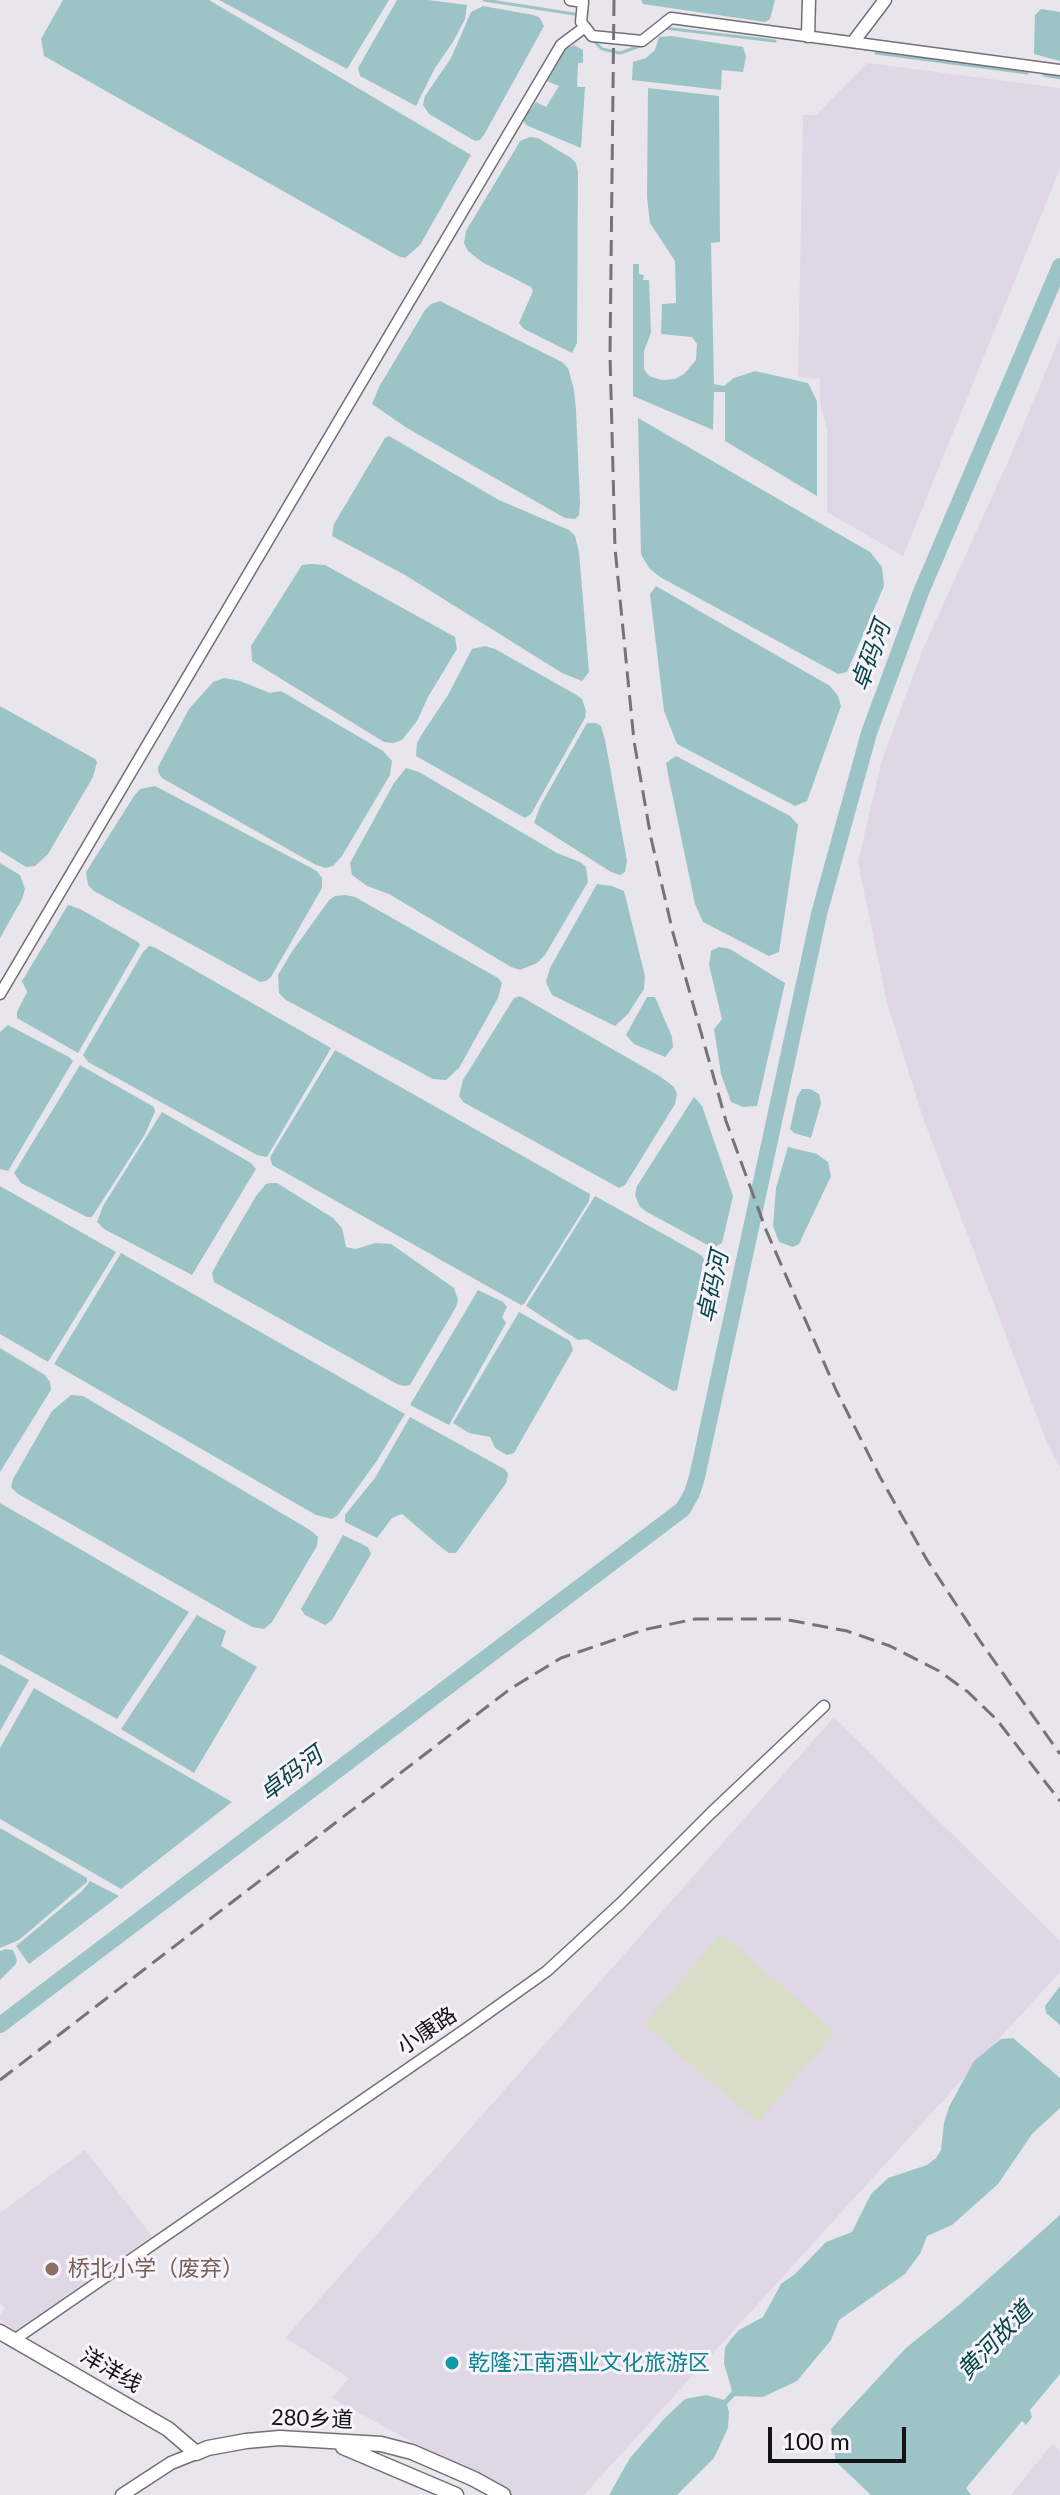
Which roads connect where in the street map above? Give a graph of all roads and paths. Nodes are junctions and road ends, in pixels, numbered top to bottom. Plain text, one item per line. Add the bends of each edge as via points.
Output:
1 (570, 0) edge
2 (809, 0) edge
3 (885, 0) edge
4 (585, 27) junction
5 (808, 36) junction
6 (854, 41) junction
7 (1060, 70) edge
8 (0, 994) edge
9 (824, 1706) dead end
10 (0, 2332) edge
11 (14, 2340) junction
12 (320, 2439) junction
13 (196, 2453) junction
14 (122, 2495) edge
15 (456, 2495) edge
16 (503, 2495) edge

1 - 4 street via 583,2
2 - 5 street
3 - 6 street
4 - 5 street via 592,36 642,41 671,18
4 - 8 street via 561,45
5 - 6 street
6 - 7 street
9 - 11 street, 小康路 via 547,1971
10 - 11 main road, 洋洋线
11 - 13 main road, 洋洋线 via 168,2429
12 - 13 main road, 280乡道 via 246,2441
12 - 15 main road
12 - 16 main road, 280乡道 via 400,2448
13 - 14 street, 280乡道

